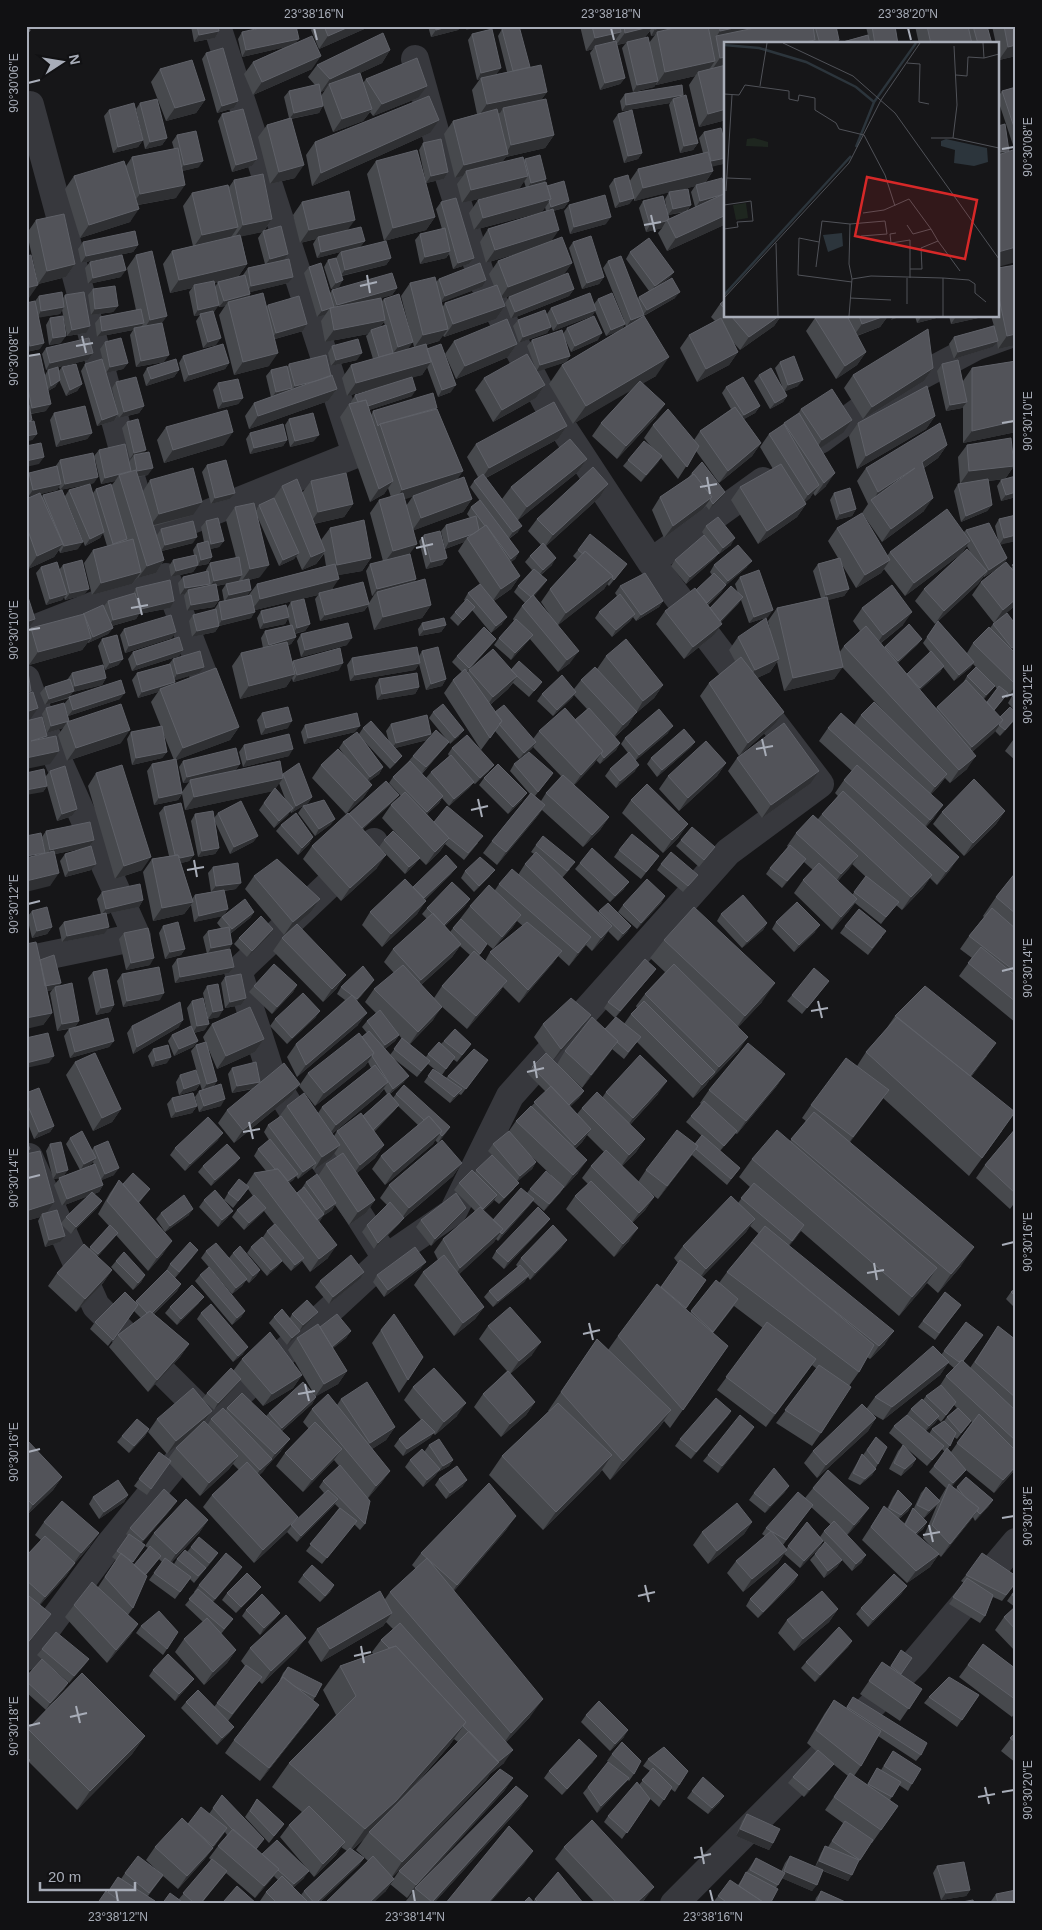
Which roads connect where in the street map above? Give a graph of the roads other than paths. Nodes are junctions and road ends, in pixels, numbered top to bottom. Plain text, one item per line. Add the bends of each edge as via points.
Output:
1 (218, 26) edge
2 (416, 59) edge
3 (30, 104) dead end
4 (1016, 332) edge
5 (651, 562) junction
6 (26, 632) edge
7 (204, 676) edge
8 (26, 679) edge
9 (374, 842) edge
10 (26, 960) edge
11 (26, 1158) edge
12 (386, 1258) junction
13 (211, 1420) junction
14 (1016, 1542) edge
15 (26, 1657) edge
16 (674, 1904) edge

1 - 3 street via 356,454 149,537
2 - 5 street via 440,149 483,282 546,402
4 - 5 street via 977,346 870,403
5 - 12 street via 820,784 728,852 510,1096 453,1212
6 - 7 street via 166,577
8 - 10 street via 44,729 137,937
9 - 12 street via 238,971 273,1080
11 - 13 street via 29,1157 96,1306
12 - 13 street
13 - 15 street via 109,1545
14 - 16 street via 916,1661

